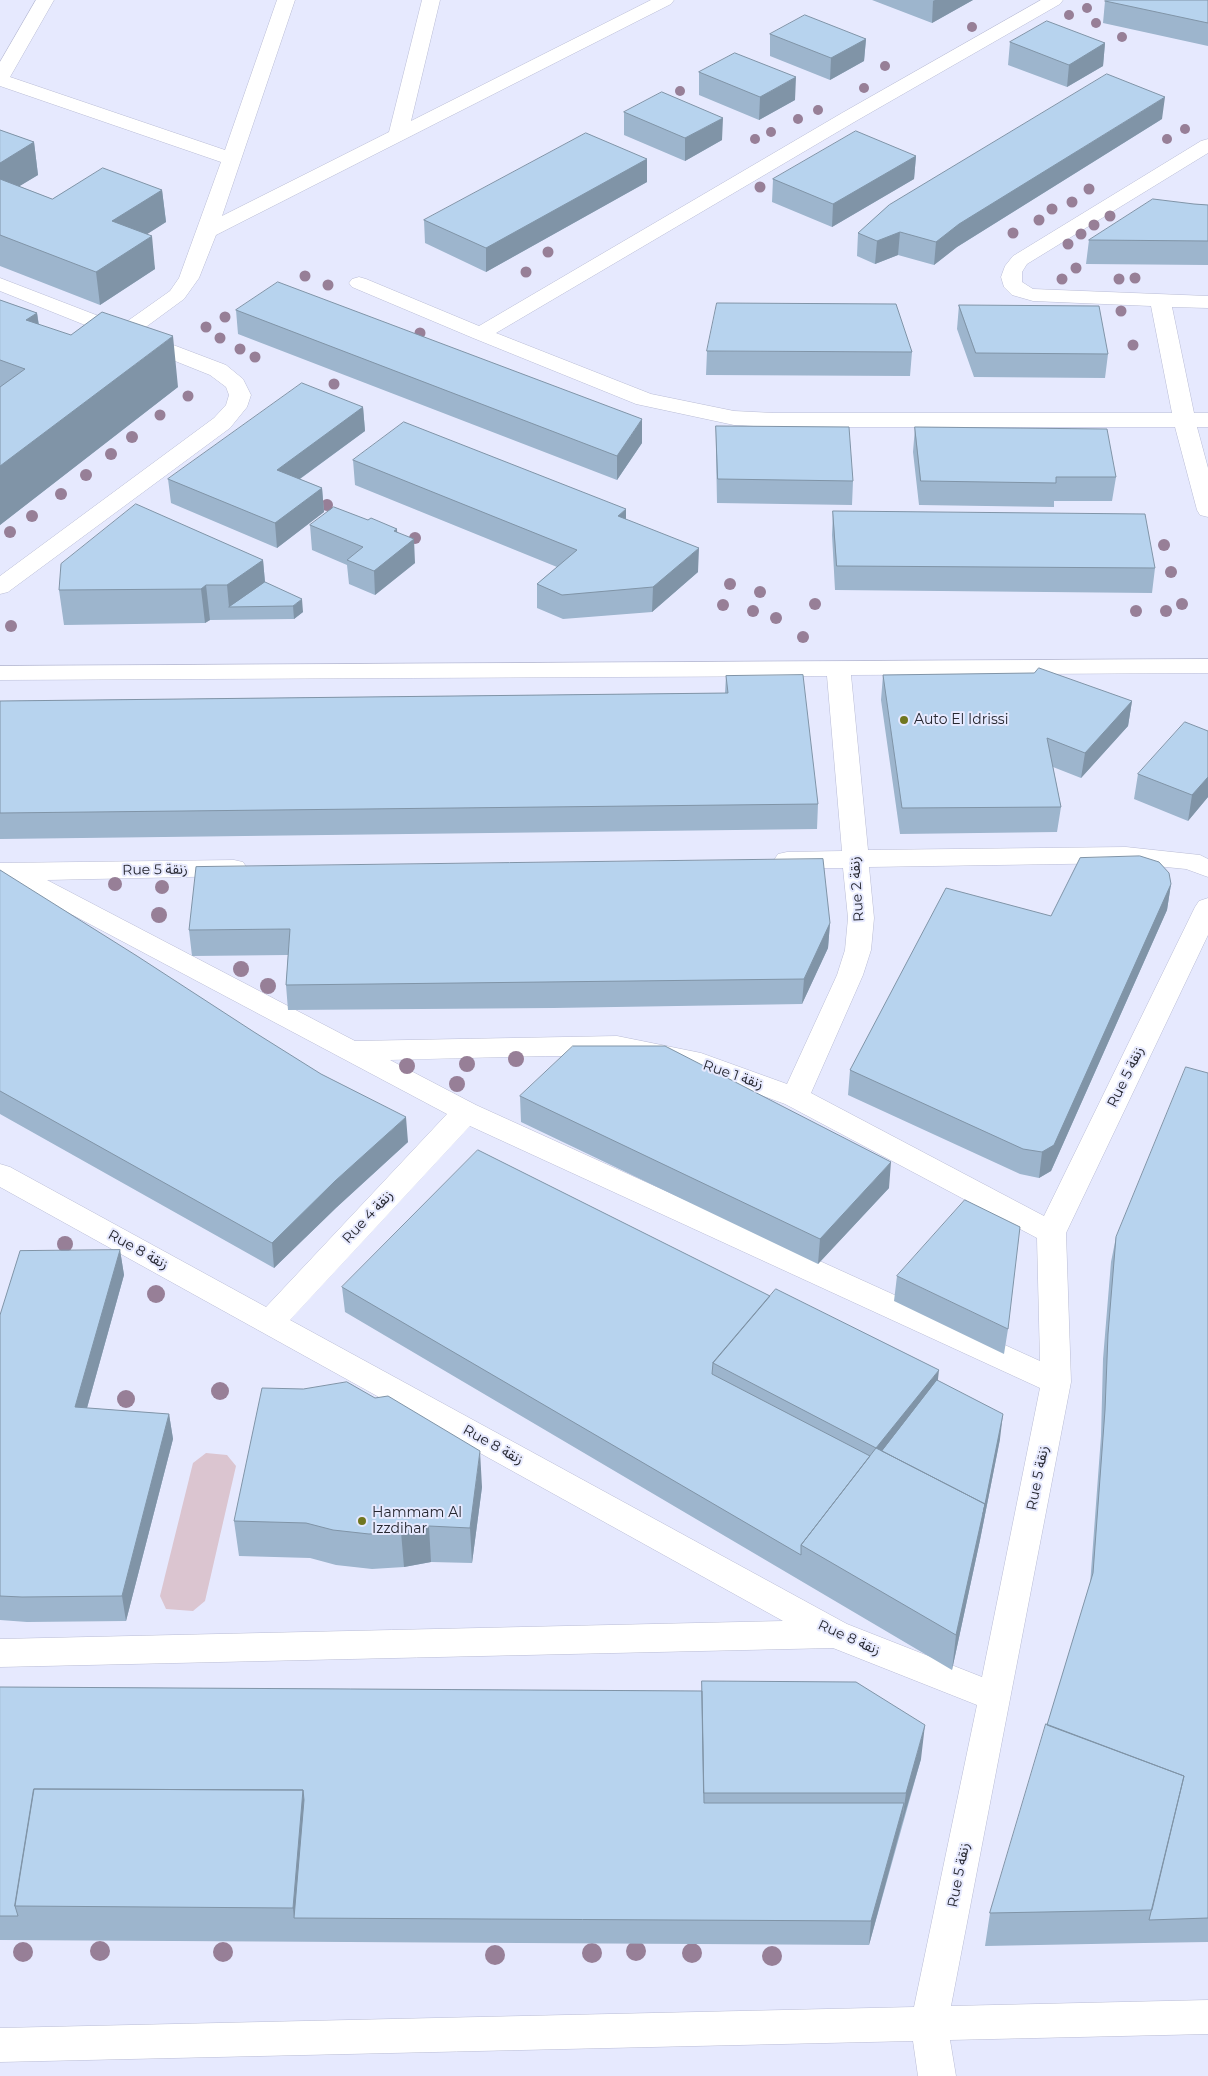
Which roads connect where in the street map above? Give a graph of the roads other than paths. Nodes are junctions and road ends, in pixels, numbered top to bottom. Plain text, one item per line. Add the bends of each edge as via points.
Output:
1 (44, 0) edge
2 (286, 0) edge
3 (431, 0) edge
4 (665, 0) edge
5 (1054, 0) edge
6 (0, 79) edge
7 (398, 136) junction
8 (1208, 145) edge
9 (232, 159) junction
10 (207, 232) junction
11 (359, 283) dead end
12 (0, 284) edge
13 (1160, 299) junction
14 (1208, 302) edge
15 (126, 332) junction
16 (480, 334) junction
17 (1184, 420) junction
18 (1208, 420) edge
19 (1208, 510) edge
20 (0, 587) edge
21 (1208, 666) edge
22 (838, 669) junction
23 (0, 673) edge
24 (856, 859) junction
25 (766, 860) edge
26 (260, 868) edge
27 (1208, 869) edge
28 (6, 872) edge
29 (1208, 907) edge
30 (351, 1051) junction
31 (796, 1097) junction
32 (466, 1112) junction
33 (1, 1177) edge
34 (1051, 1233) junction
35 (270, 1322) junction
36 (1056, 1382) junction
37 (835, 1634) junction
38 (0, 1653) edge
39 (996, 1697) junction
40 (1208, 2017) edge
41 (929, 2025) junction
42 (0, 2045) edge
43 (937, 2076) edge

1 - 6 street
2 - 9 street
3 - 7 street
4 - 7 street
5 - 16 street
6 - 9 street
7 - 10 street
8 - 13 street via 1020,260 1011,273 1011,282 1017,290 1028,294
9 - 10 street
10 - 15 street via 189,278 177,295
11 - 16 street
12 - 15 street
13 - 14 street
13 - 17 street
15 - 20 street via 218,370 236,384 240,395 236,407 222,423
16 - 17 street via 644,399 734,418
17 - 18 street
17 - 19 street
21 - 22 street
22 - 23 street
22 - 24 street, Rue 2 زنقة
24 - 25 street
24 - 27 street via 1126,855 1192,861
24 - 31 street, Rue 2 زنقة via 861,918 858,950 840,1002
26 - 28 street, Rue 5 زنقة
28 - 30 street
29 - 34 street, Rue 5 زنقة
30 - 31 street, Rue 1 زنقة via 617,1046 701,1063
30 - 32 street
31 - 34 street, Rue 1 زنقة
32 - 35 street, Rue 4 زنقة
32 - 36 street
33 - 35 street, Rue 8 زنقة
34 - 36 street, Rue 5 زنقة
35 - 37 street, Rue 8 زنقة
36 - 39 street, Rue 5 زنقة
37 - 38 street
37 - 39 street, Rue 8 زنقة
39 - 41 street, Rue 5 زنقة
40 - 41 street
41 - 42 street
41 - 43 street, Rue 5 زنقة

